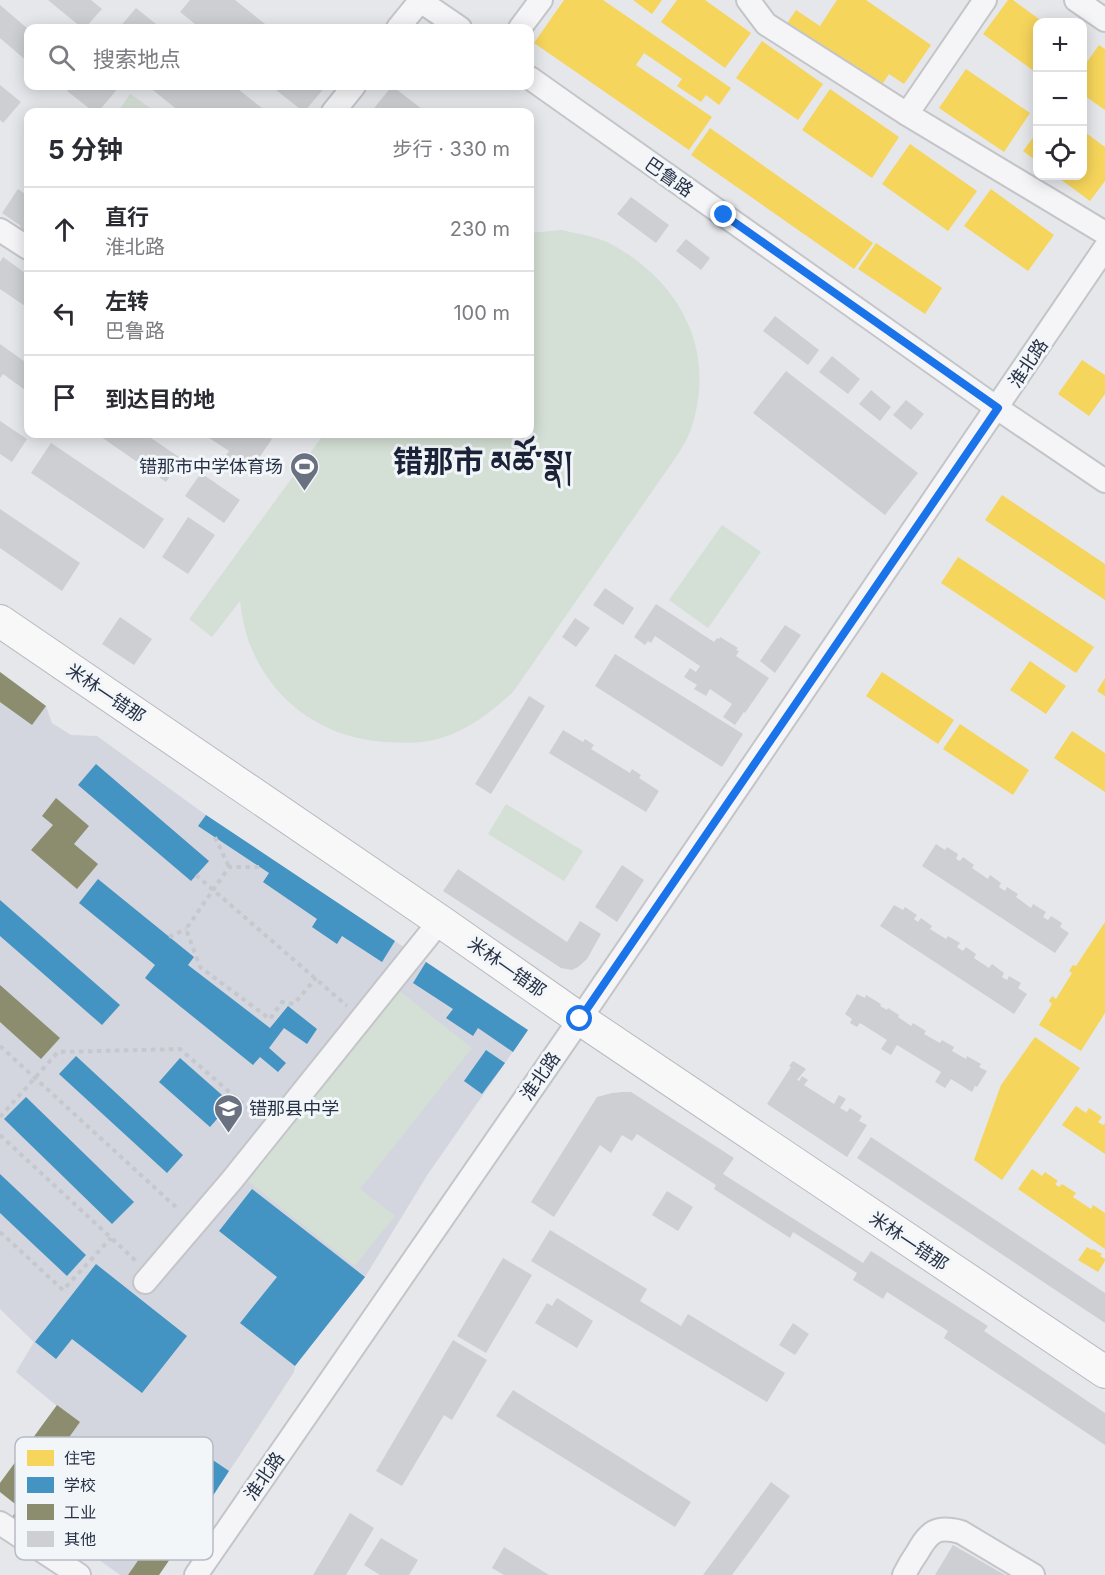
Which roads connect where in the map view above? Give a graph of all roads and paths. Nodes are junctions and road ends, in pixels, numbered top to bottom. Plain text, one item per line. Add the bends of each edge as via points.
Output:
1 (420, 0) edge
2 (541, 0) edge
3 (748, 0) edge
4 (984, 0) edge
5 (1076, 0) edge
6 (1105, 20) edge
7 (401, 24) edge
8 (454, 24) edge
9 (523, 24) edge
10 (534, 81) edge
11 (351, 90) edge
12 (336, 108) edge
13 (907, 114) junction
14 (0, 230) edge
15 (1105, 233) edge
16 (24, 245) edge
17 (1105, 248) edge
18 (998, 408) junction
19 (1105, 481) edge
20 (0, 621) edge
21 (215, 837) dead end
22 (229, 867) junction
23 (259, 867) dead end
24 (196, 875) dead end
25 (213, 890) junction
26 (440, 921) junction
27 (186, 929) junction
28 (169, 937) dead end
29 (316, 978) junction
30 (362, 1018) junction
31 (580, 1019) junction
32 (0, 1046) edge
33 (35, 1077) junction
34 (0, 1117) edge
35 (273, 1129) junction
36 (0, 1135) edge
37 (195, 1224) junction
38 (0, 1232) edge
39 (111, 1238) junction
40 (148, 1278) joint
41 (1105, 1372) edge
42 (0, 1523) edge
43 (15, 1533) edge
44 (213, 1550) edge
45 (56, 1560) edge
46 (206, 1560) edge
47 (79, 1575) edge
48 (196, 1575) edge
49 (904, 1575) edge
50 (1033, 1575) edge

1 - 7 street
1 - 8 street
2 - 9 street
3 - 13 street via 766,24
4 - 13 street
5 - 6 street
10 - 18 street, 巴鲁路
11 - 12 street
13 - 15 street
14 - 16 street
17 - 18 street, 淮北路
18 - 19 street, 巴鲁路
18 - 31 street, 淮北路
20 - 26 highway, 米林—错那
21 - 22 path
22 - 23 path
22 - 25 path
24 - 25 path
25 - 27 path
25 - 29 path
26 - 30 street
26 - 31 highway, 米林—错那
27 - 28 path
27 - 29 path via 200,967 270,1019 282,1002 294,1004
29 - 30 path
30 - 35 street
31 - 41 highway, 米林—错那
31 - 44 street, 淮北路
32 - 33 path
33 - 34 path
33 - 35 path via 58,1052 180,1049
33 - 37 path
35 - 37 street
36 - 39 path
37 - 40 street
38 - 39 path via 63,1290
39 - 40 path
42 - 43 street
45 - 47 street
46 - 48 street, 淮北路
49 - 50 street via 926,1537 951,1530 961,1532

